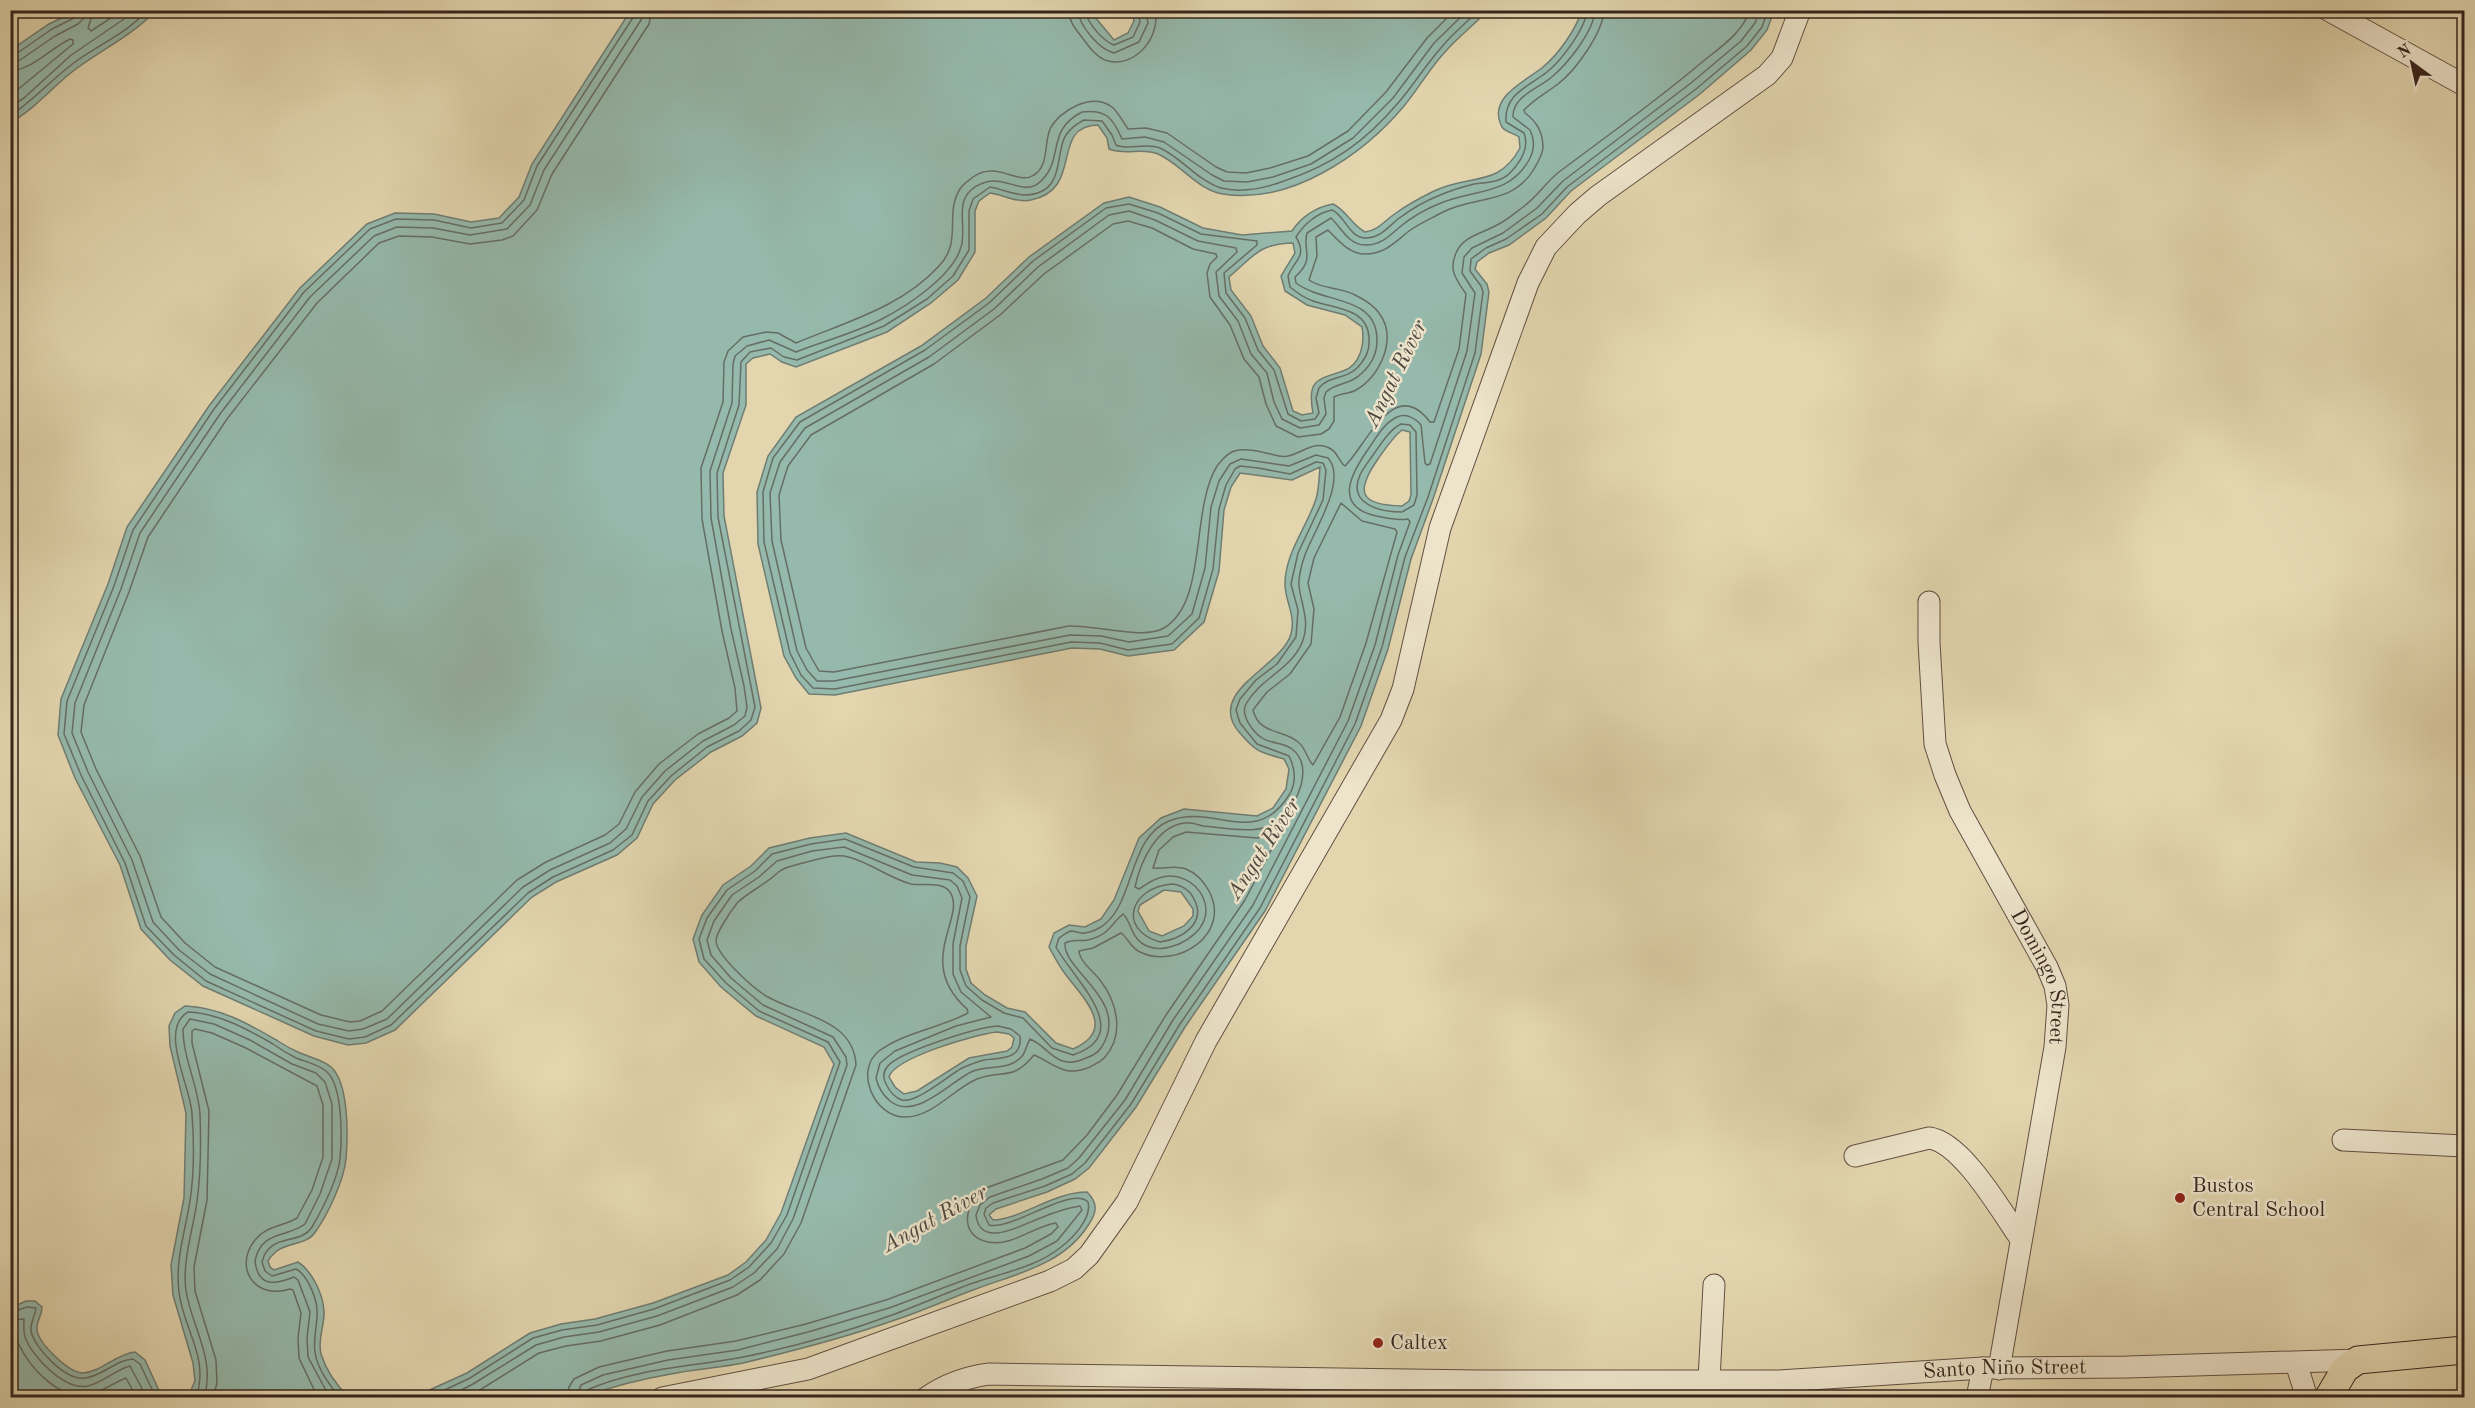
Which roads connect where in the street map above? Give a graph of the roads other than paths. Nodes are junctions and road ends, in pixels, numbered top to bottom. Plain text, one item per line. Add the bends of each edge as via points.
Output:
1 (1800, 10) edge
2 (2328, 10) edge
3 (2464, 84) edge
4 (1929, 602) dead end
5 (2343, 1140) dead end
6 (2464, 1146) edge
7 (1854, 1156) dead end
8 (2020, 1238) junction
9 (1714, 1285) dead end
10 (2464, 1350) edge
11 (2358, 1360) junction
12 (2296, 1363) junction
13 (1991, 1368) junction
14 (1709, 1380) junction
15 (1778, 1389) edge
16 (663, 1398) edge
17 (926, 1398) edge
18 (1977, 1398) edge
19 (2307, 1398) edge
20 (2328, 1398) edge

1 - 16 street via 1782,58 1767,75 1598,196 1560,230 1538,260 1440,528 1403,689 1391,720 1206,1041 1127,1202 1089,1255 1074,1269 1050,1281 808,1369
2 - 3 street
4 - 8 street, Domingo Street via 1935,744 1960,810 2047,967 2058,1005 2044,1120
5 - 6 street
7 - 8 street via 1929,1138 1940,1139 1966,1162
8 - 13 street, Domingo Street
9 - 14 street
10 - 11 main road
11 - 12 street, Santo Niño Street
11 - 20 main road via 2345,1369
12 - 13 street, Santo Niño Street
12 - 19 street
13 - 15 street, Santo Niño Street
13 - 18 street, Domingo Street
14 - 15 street, Santo Niño Street
14 - 17 street, Santo Niño Street via 1457,1381 989,1374 958,1380

